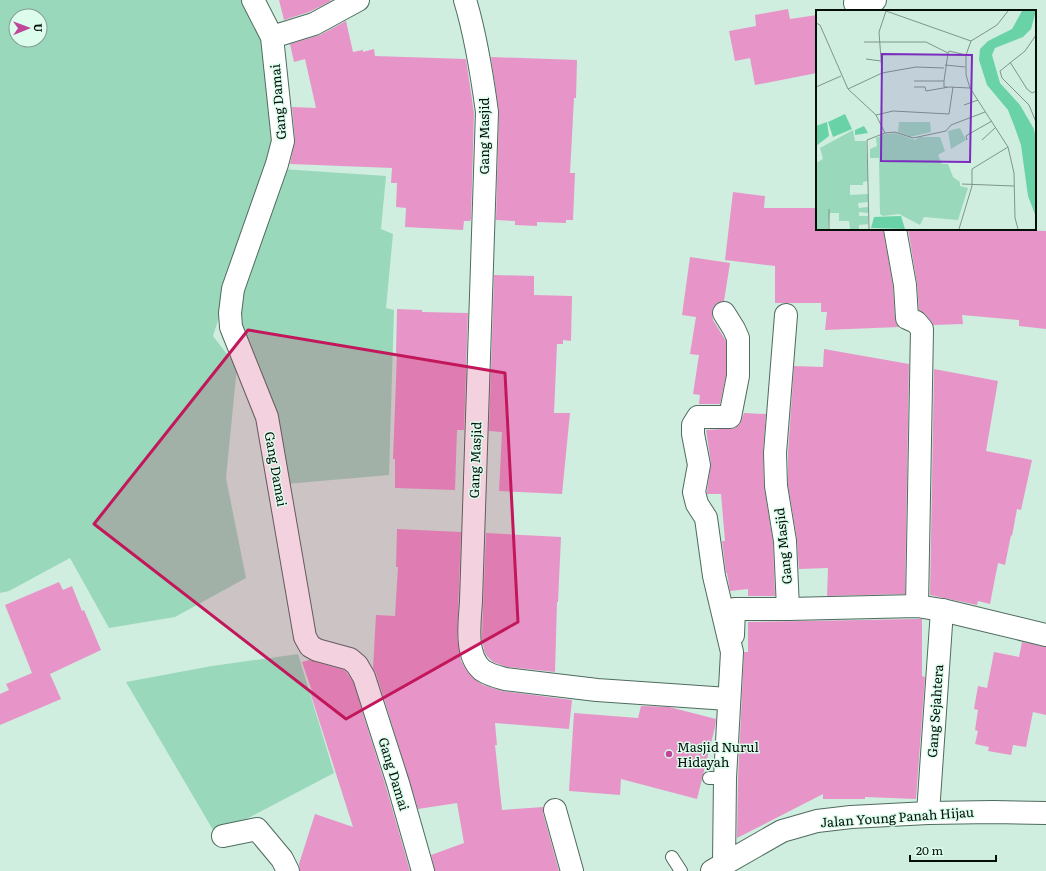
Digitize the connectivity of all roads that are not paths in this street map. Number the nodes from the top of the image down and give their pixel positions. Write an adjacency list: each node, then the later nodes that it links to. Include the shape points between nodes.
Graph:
1 (253, 0): 4 (street)
2 (358, 0): 4 (street, via 314,24)
3 (466, 0): 13 (street, Gang Masjid, via 487,112 470,641 474,658 482,670 505,679 597,690)
4 (272, 37): 21 (street, Gang Damai, via 283,141 233,289 231,327 267,417 305,637 310,646 317,650 350,659 358,665 398,783)
5 (896, 230): 8 (street, via 905,285 907,318 916,322 922,329)
6 (724, 313): 12 (street, via 738,338 738,376 730,417 698,417 693,425 692,434 699,466 694,492 697,504 706,518 714,576)
7 (786, 315): 9 (street, Gang Masjid, via 774,453 776,486 785,541)
8 (917, 606): 9 (street); 10 (street)
9 (788, 609): 12 (street, via 734,609)
10 (942, 610): 11 (street); 15 (street, Gang Sejahtera)
11 (1046, 635)
12 (732, 652): 13 (street)
13 (728, 699): 19 (street, via 717,778)
14 (555, 810): 22 (street)
15 (928, 813): 16 (street, Jalan Young Panah Hijau); 19 (street, Jalan Young Panah Hijau, via 817,821 782,831)
16 (1046, 813)
17 (223, 836): 20 (street, via 257,829 282,859)
18 (672, 857): 23 (lane)
19 (718, 867)
20 (288, 871)
21 (423, 871)
22 (572, 871)
23 (681, 871)

